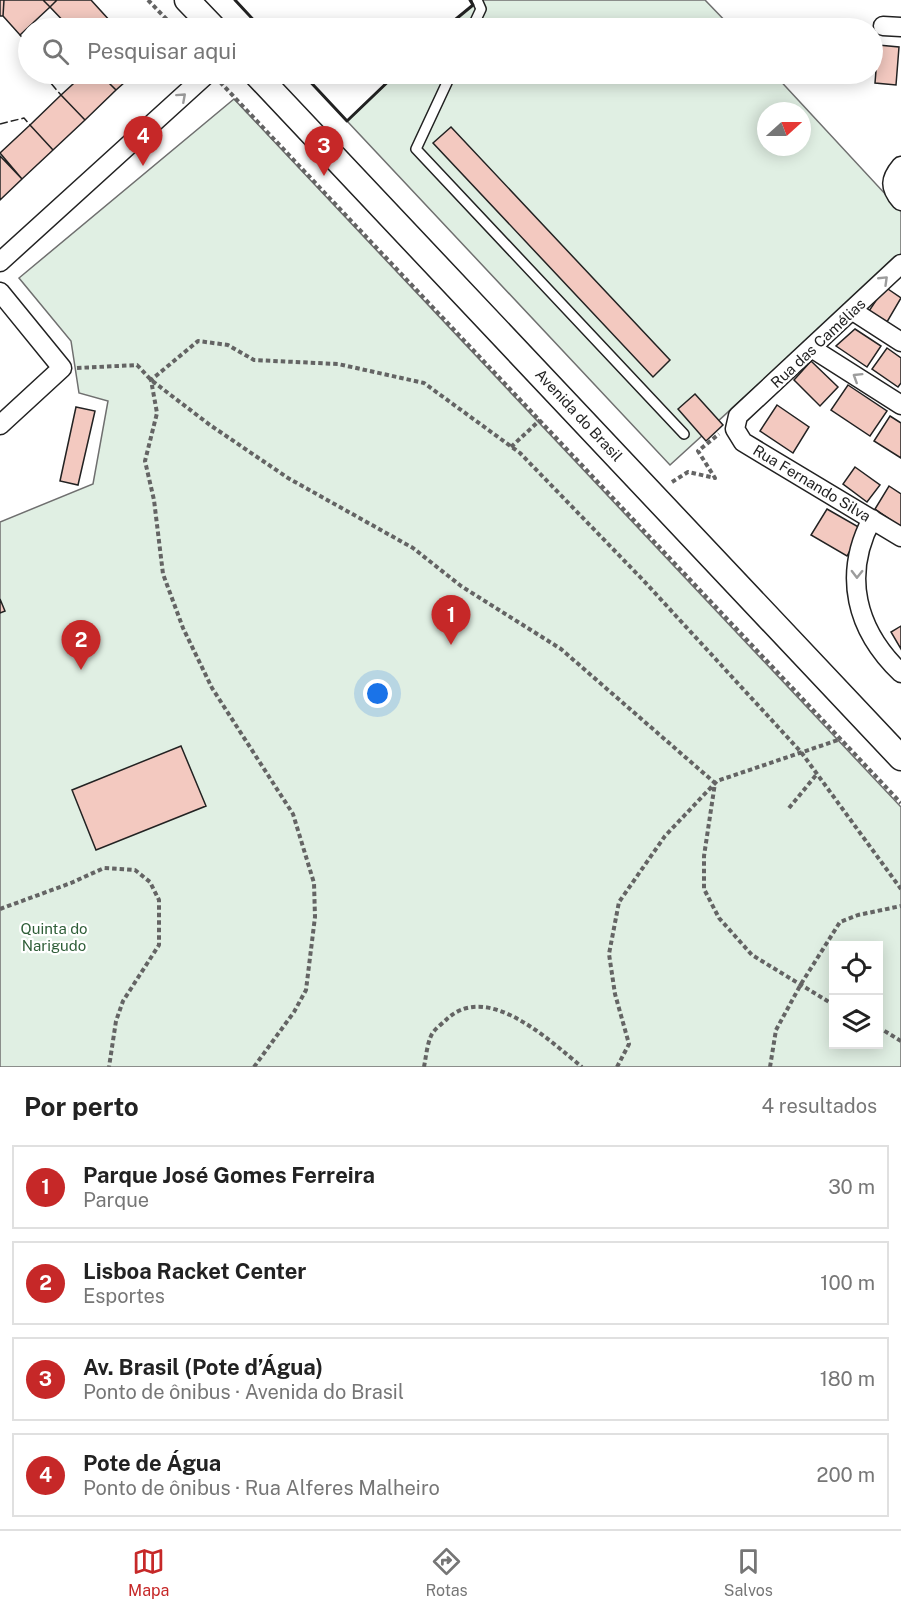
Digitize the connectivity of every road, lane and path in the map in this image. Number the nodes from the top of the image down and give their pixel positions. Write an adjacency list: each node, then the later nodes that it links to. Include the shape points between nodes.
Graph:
1 (148, 0): 4 (path)
2 (187, 0): 5 (main road)
3 (477, 0): 6 (lane, via 481,9)
4 (166, 18)
5 (204, 18)
6 (477, 18)
7 (196, 84): 13 (street, one-way to 7)
8 (265, 84): 33 (main road, Avenida do Brasil)
9 (446, 84): 25 (lane, via 416,149)
10 (236, 97): 22 (path)
11 (901, 166): 12 (street, via 892,177 892,187)
12 (901, 201)
13 (0, 262)
14 (901, 264): 16 (street, Rua das Camélias, one-way to 14)
15 (0, 292): 19 (street)
16 (854, 311): 17 (street); 18 (street, Rua das Camélias)
17 (901, 342)
18 (813, 349): 21 (street, one-way to 18); 23 (street, Rua das Camélias)
19 (62, 369): 20 (path, via 137,365); 24 (street)
20 (151, 380): 26 (path, via 198,341 228,345 254,360 338,364 424,383); 35 (path, via 288,478 413,548 461,586 561,648); 46 (path, via 157,413 145,461 163,574 212,688 293,814 314,884 315,917 306,990)
21 (901, 405)
22 (540, 420): 26 (path); 31 (path)
23 (735, 421): 27 (path, via 698,451 716,478 688,472); 28 (street, Rua Fernando Silva, via 743,442)
24 (0, 425)
25 (684, 434)
26 (511, 447): 32 (path, via 643,580)
27 (672, 482)
28 (872, 519): 29 (street, Rua Fernando Silva); 30 (street, one-way to 30, via 858,551 856,582 861,618 876,645)
29 (901, 537)
30 (901, 673)
31 (841, 739): 32 (path); 36 (path)
32 (801, 752): 34 (path); 35 (path)
33 (901, 758)
34 (817, 774): 37 (path); 38 (path)
35 (715, 783): 41 (path, via 704,856 704,889 719,918 752,955); 49 (path, via 665,836 619,902 609,954 629,1044)
36 (901, 803)
37 (789, 808)
38 (901, 889)
39 (901, 906): 41 (path, via 840,922)
40 (0, 909): 45 (path, via 104,868 135,870 150,882 159,900 159,945 123,1001)
41 (801, 984): 42 (path); 50 (path, via 776,1030)
42 (829, 1002)
43 (883, 1030): 44 (path)
44 (901, 1041)
45 (109, 1067)
46 (254, 1067)
47 (424, 1067): 48 (path, via 432,1034 451,1016 471,1006 506,1012)
48 (582, 1067)
49 (617, 1067)
50 (770, 1067)

